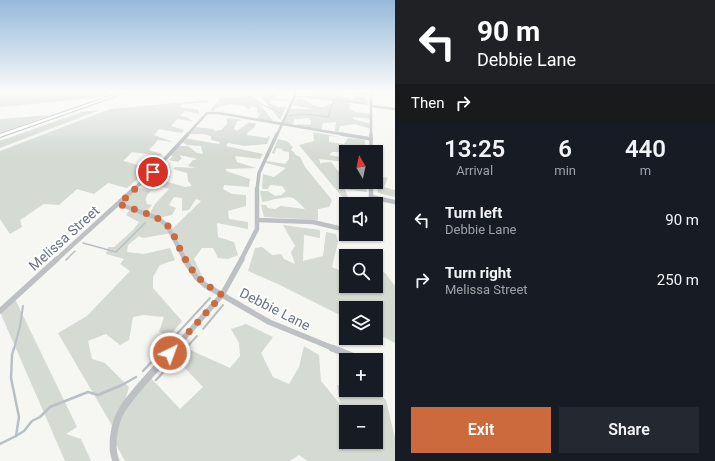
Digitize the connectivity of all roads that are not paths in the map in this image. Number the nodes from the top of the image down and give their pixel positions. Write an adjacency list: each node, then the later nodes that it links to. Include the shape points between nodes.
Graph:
1 (67, 113): 5 (highway)
2 (287, 113): 4 (street)
3 (371, 113): 6 (street)
4 (281, 125): 6 (street); 12 (street, Melissa Street, via 209,113 204,115 153,172); 13 (street, via 257,181)
5 (0, 136)
6 (371, 139): 7 (street)
7 (371, 145)
8 (371, 189): 9 (street)
9 (371, 197)
10 (383, 200): 11 (street)
11 (395, 202)
12 (119, 204): 15 (street, Debbie Lane, via 157,218 167,225 197,278); 16 (street, Melissa Street)
13 (258, 220): 14 (street, via 313,222); 15 (street, via 253,239)
14 (339, 228)
15 (222, 295): 17 (street, Debbie Lane, via 269,322); 18 (street, via 122,410 114,429 113,454)
16 (0, 311)
17 (345, 353)
18 (116, 461)

